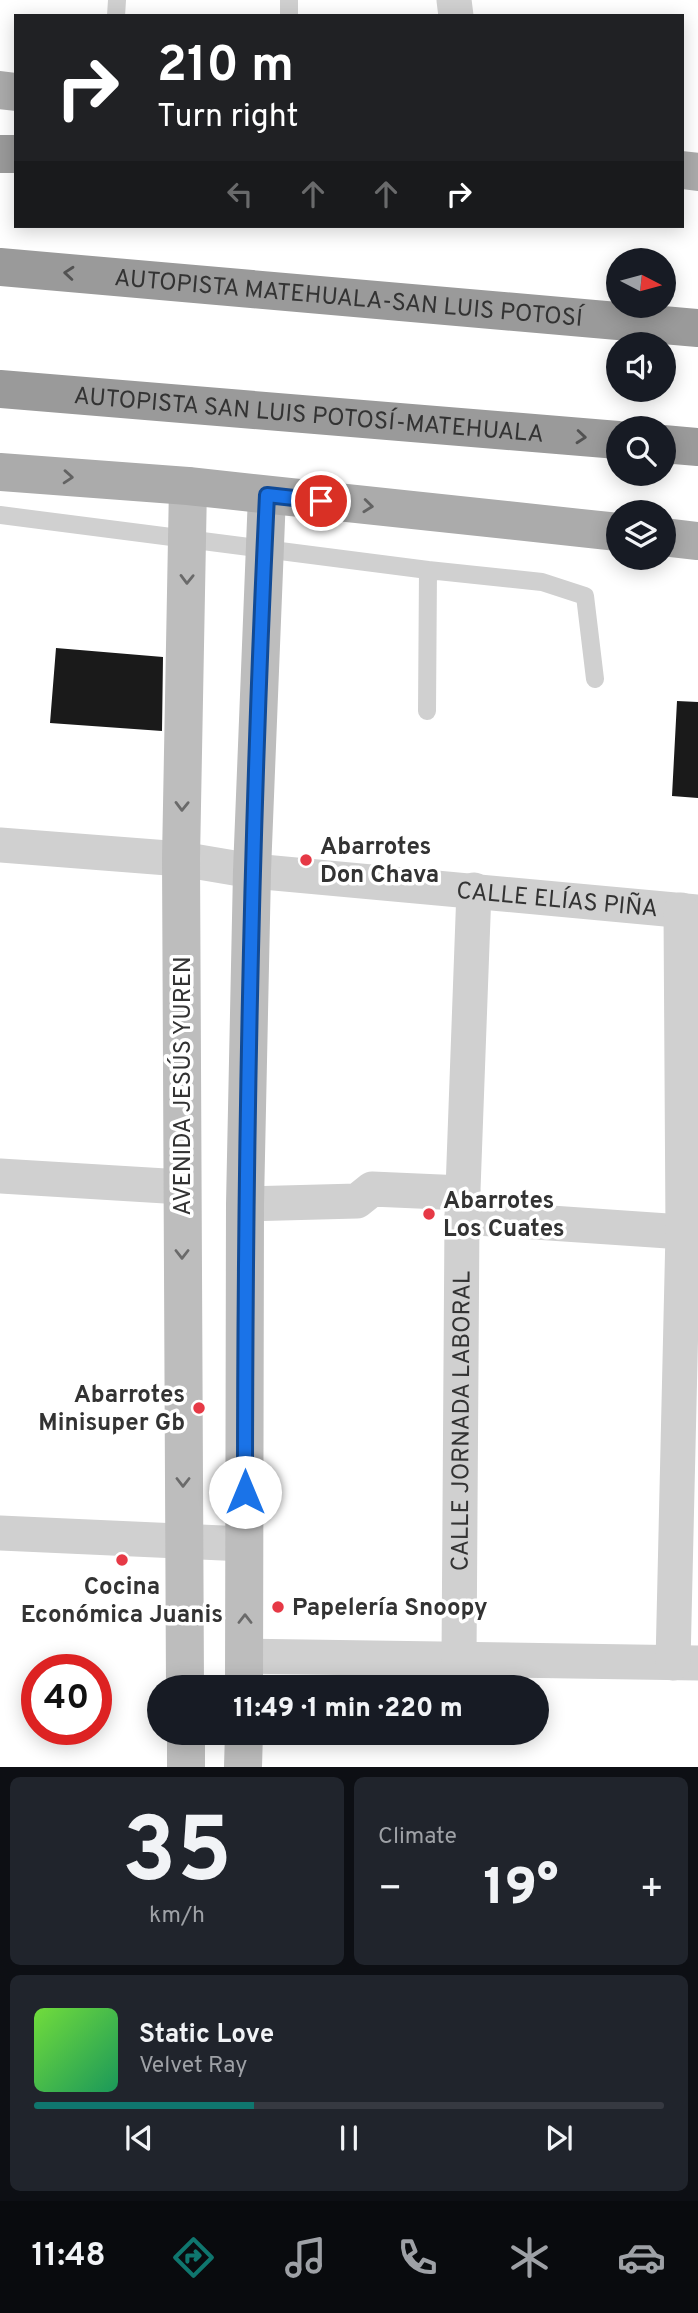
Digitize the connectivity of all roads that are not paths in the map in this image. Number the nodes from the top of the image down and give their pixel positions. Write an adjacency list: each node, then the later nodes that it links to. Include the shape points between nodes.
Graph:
1 (0, 267): 2 (highway, AUTOPISTA MATEHUALA-SAN LUIS POTOSÍ, one-way to 1)
2 (698, 328)
3 (0, 389): 4 (highway, AUTOPISTA SAN LUIS POTOSÍ-MATEHUALA, one-way to 4)
4 (606, 439)
5 (676, 445): 6 (highway)
6 (698, 447)
7 (0, 472): 8 (main road, one-way to 8)
8 (188, 486): 9 (main road); 12 (street, AVENIDA JESÚS YUREN)
9 (267, 495): 11 (main road, one-way to 11); 13 (street)
10 (0, 515): 12 (lane)
11 (606, 531)
12 (187, 541): 13 (lane); 18 (street, AVENIDA JESÚS YUREN, one-way to 18)
13 (264, 547): 14 (lane); 19 (street)
14 (428, 570): 15 (lane, via 542,582 585,596); 16 (lane)
15 (595, 679)
16 (427, 711)
17 (0, 845): 18 (street, CALLE ELÍAS PIÑA)
18 (181, 859): 19 (street, CALLE ELÍAS PIÑA); 23 (street, AVENIDA JESÚS YUREN)
19 (252, 871): 20 (street, CALLE ELÍAS PIÑA); 24 (street)
20 (474, 890): 21 (street, CALLE ELÍAS PIÑA); 25 (street, CALLE JORNADA LABORAL)
21 (690, 911): 26 (street)
22 (0, 1176): 23 (street)
23 (182, 1187): 28 (street, AVENIDA JESÚS YUREN, one-way to 28)
24 (245, 1204): 25 (street, via 357,1201 372,1189); 29 (street)
25 (463, 1205): 26 (street); 30 (street, CALLE JORNADA LABORAL)
26 (691, 1232): 31 (street)
27 (0, 1533): 28 (street)
28 (183, 1541): 29 (street); 33 (street, AVENIDA JESÚS YUREN)
29 (245, 1544): 32 (street, one-way to 29)
30 (459, 1659): 31 (street); 32 (street)
31 (686, 1663)
32 (244, 1672)
33 (185, 1675)
34 (186, 1745): 36 (street)
35 (244, 1745): 37 (street)
36 (186, 1767)
37 (243, 1767)

